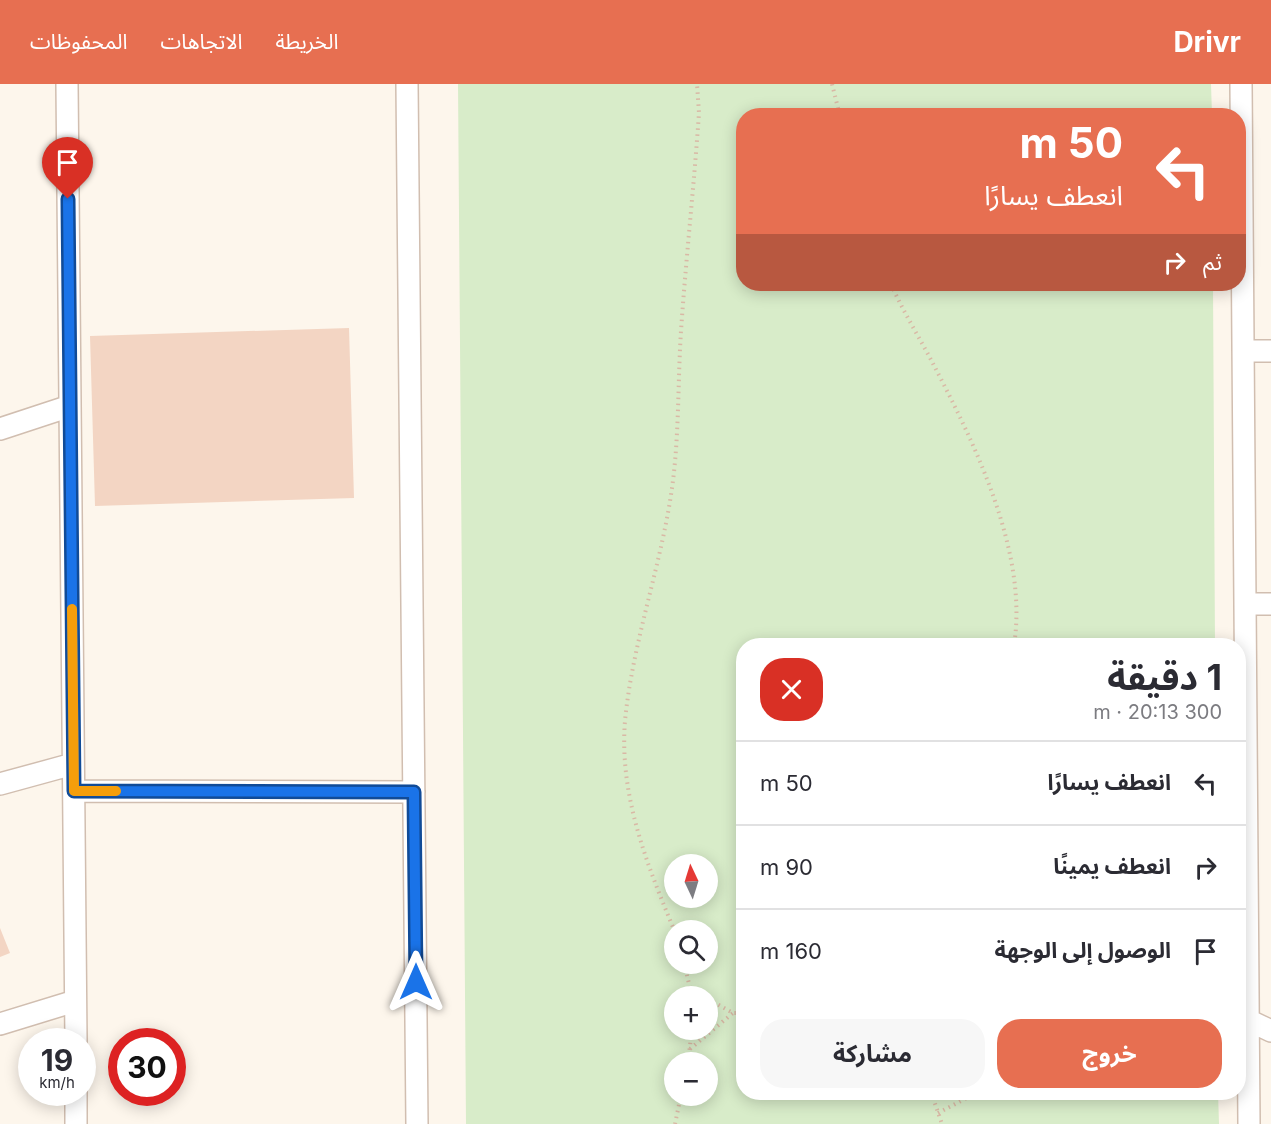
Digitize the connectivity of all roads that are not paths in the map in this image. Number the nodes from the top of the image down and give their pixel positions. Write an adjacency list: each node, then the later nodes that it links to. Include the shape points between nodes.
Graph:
1 (67, 84): 8 (street)
2 (407, 84): 17 (street)
3 (1241, 84): 4 (street)
4 (1241, 108)
5 (1243, 291): 6 (street)
6 (1243, 351): 7 (street); 10 (street)
7 (1271, 351)
8 (70, 406): 9 (street); 14 (street)
9 (0, 429)
10 (1245, 604): 11 (street); 12 (street)
11 (1271, 604)
12 (1245, 638)
13 (1246, 743): 19 (street)
14 (73, 764): 15 (street); 16 (street)
15 (0, 784)
16 (74, 791): 17 (street); 18 (street)
17 (414, 792): 25 (street)
18 (75, 1001): 20 (street); 21 (street)
19 (1248, 1020): 22 (street); 26 (street)
20 (0, 1024)
21 (76, 1028)
22 (1271, 1031)
23 (76, 1106): 24 (street)
24 (76, 1124)
25 (417, 1124)
26 (1249, 1124)

